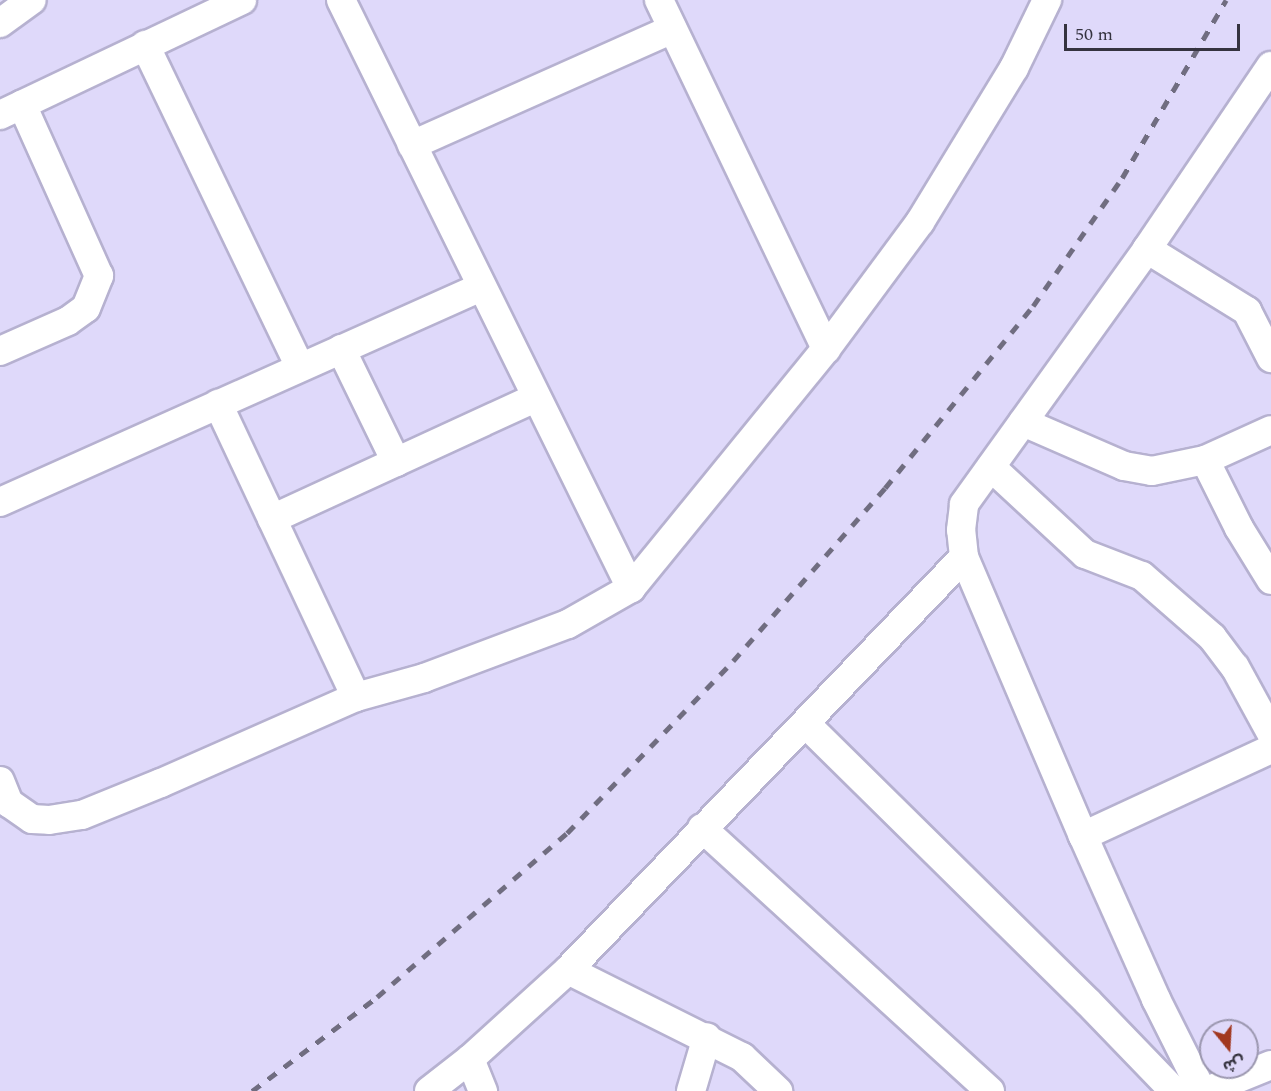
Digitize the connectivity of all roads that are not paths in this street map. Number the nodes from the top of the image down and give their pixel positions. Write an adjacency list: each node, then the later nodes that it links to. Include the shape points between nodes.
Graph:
1 (32, 0): 6 (street)
2 (242, 0): 8 (street)
3 (340, 0): 11 (street)
4 (659, 0): 7 (street)
5 (1047, 0): 15 (street, via 1014,68 920,222)
6 (0, 22)
7 (672, 29): 11 (street); 15 (street)
8 (146, 45): 10 (street); 18 (street)
9 (1271, 66): 12 (street)
10 (11, 110): 16 (street, via 99,276 86,308 68,321)
11 (412, 144): 13 (street)
12 (1147, 249): 17 (street, via 1247,310); 21 (street)
13 (481, 287): 14 (street); 19 (street)
14 (341, 349): 18 (street); 24 (street)
15 (826, 349): 30 (street)
16 (0, 351)
17 (1271, 358)
18 (300, 367): 20 (street)
19 (535, 398): 24 (street); 30 (street)
20 (218, 404): 26 (street); 27 (street)
21 (1023, 422): 23 (street, via 1124,466 1152,471); 25 (street)
22 (1269, 435): 23 (street)
23 (1205, 460): 29 (street)
24 (396, 462): 27 (street)
25 (991, 467): 28 (street, via 964,504); 33 (street, via 1085,554 1142,576 1212,637 1235,668)
26 (0, 502)
27 (273, 519): 31 (street)
28 (964, 557): 32 (street); 37 (street)
29 (1271, 580)
30 (631, 588): 31 (street, via 568,624 424,678)
31 (356, 697): 35 (street, via 82,814 32,819 9,803)
32 (806, 724): 36 (street); 47 (street)
33 (1271, 733)
34 (1271, 749): 37 (street)
35 (0, 780)
36 (702, 828): 38 (street); 46 (street)
37 (1083, 836): 48 (street)
38 (568, 970): 39 (street); 40 (street)
39 (707, 1037): 44 (street); 45 (street, via 742,1057)
40 (470, 1059): 42 (street); 43 (street)
41 (1271, 1065): 49 (street)
42 (429, 1091)
43 (483, 1091)
44 (691, 1091)
45 (778, 1091)
46 (990, 1091)
47 (1174, 1091)
48 (1202, 1091)
49 (1207, 1091)

